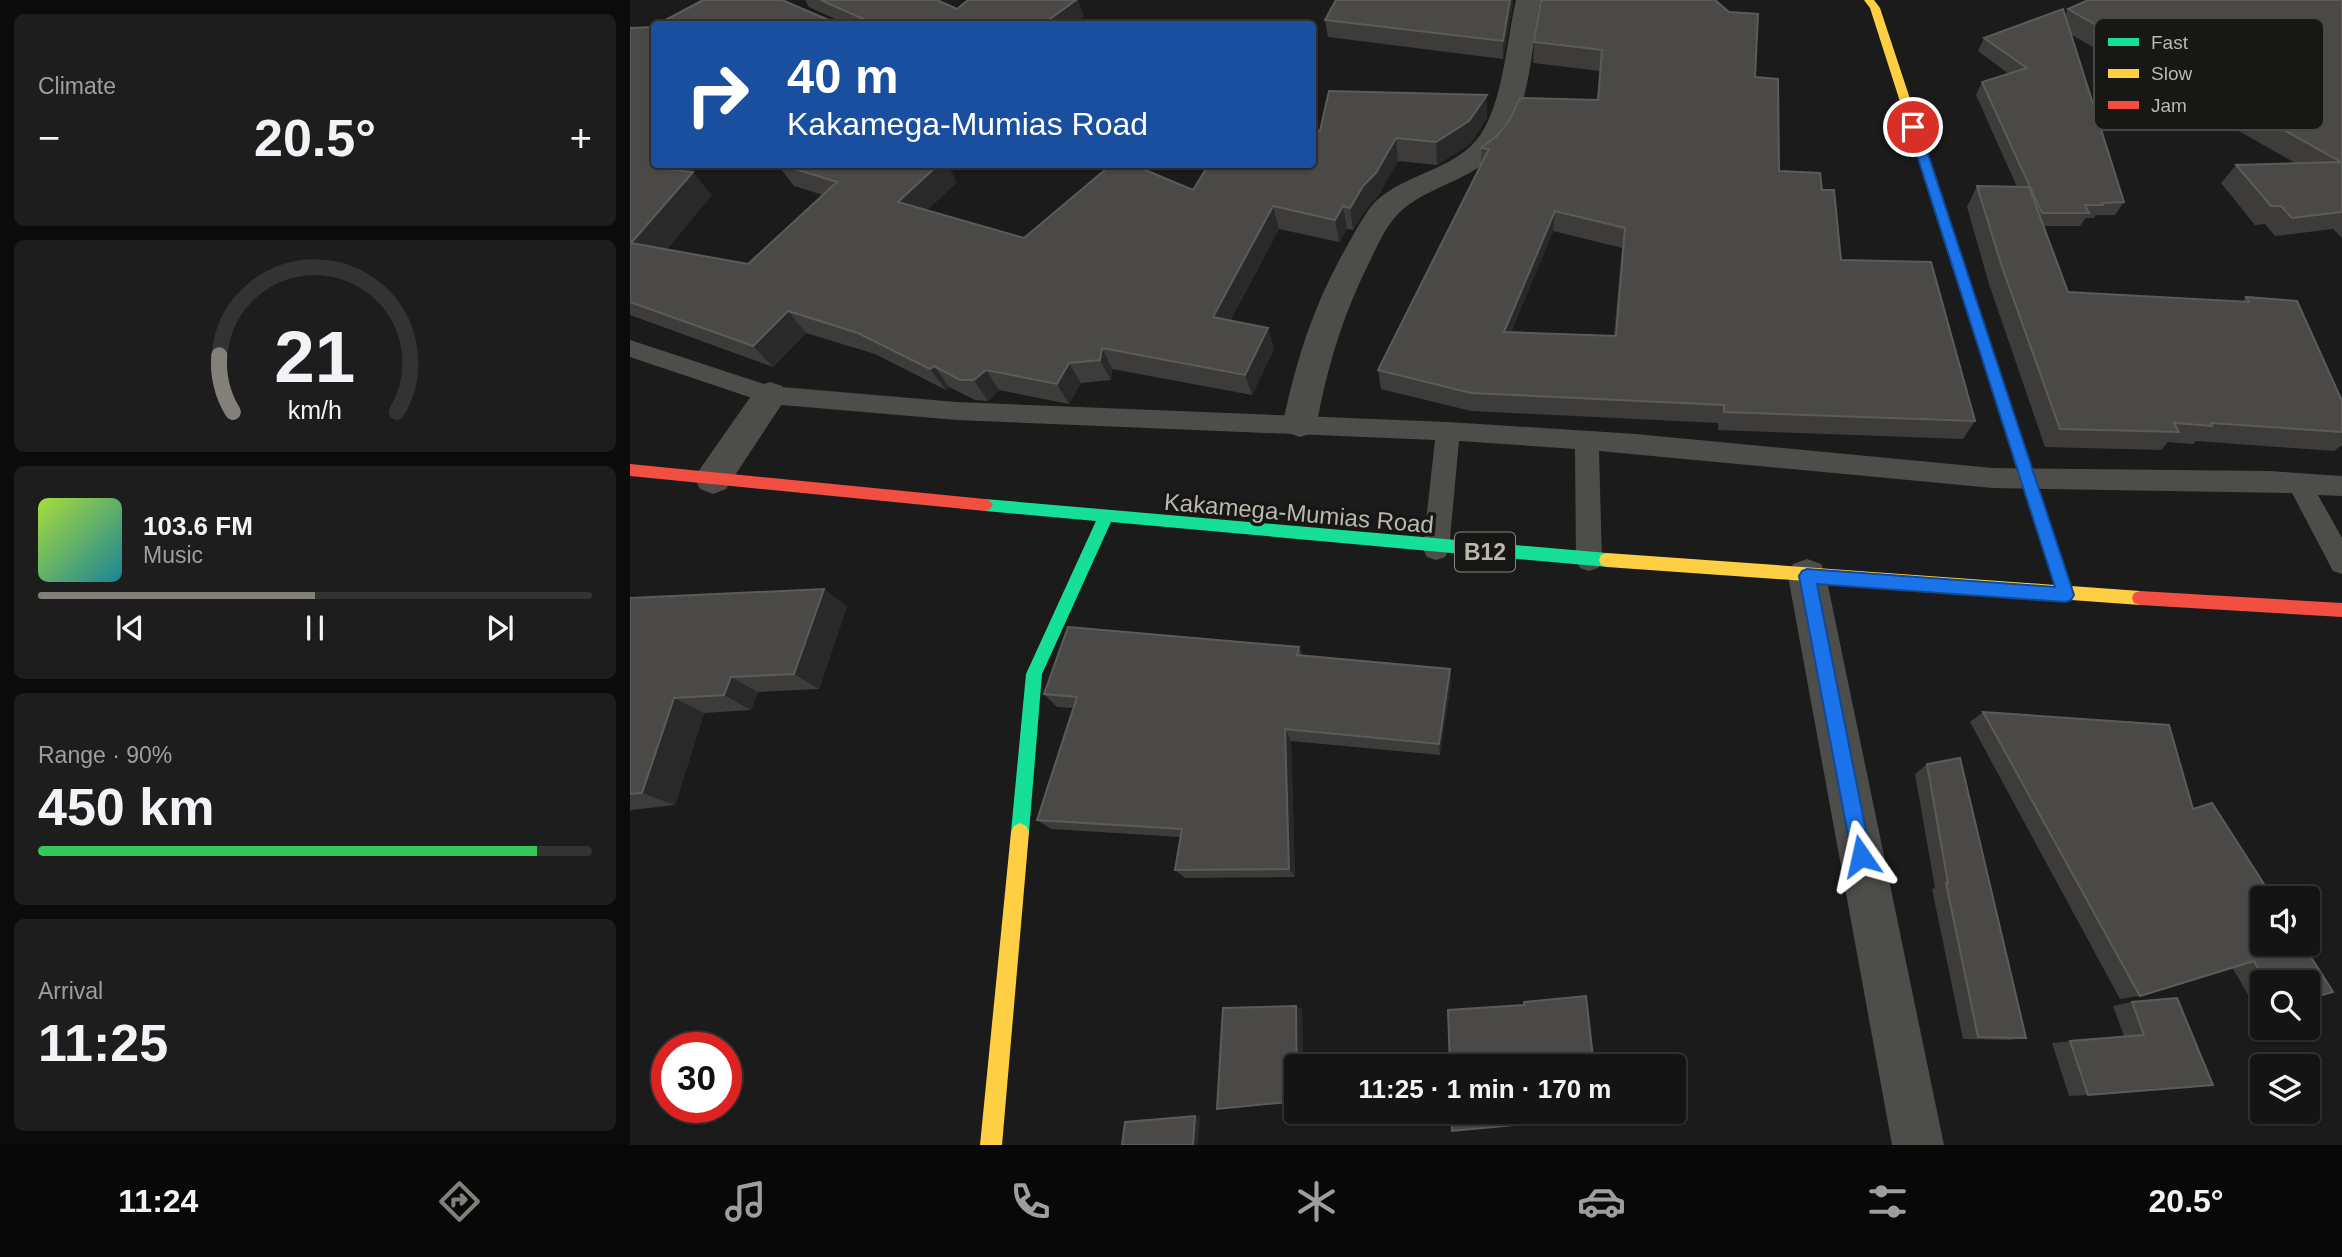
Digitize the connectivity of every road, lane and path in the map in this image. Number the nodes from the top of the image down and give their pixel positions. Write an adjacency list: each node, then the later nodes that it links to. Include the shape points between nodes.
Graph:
1 (1528, 0): 5 (street, via 1504,118 1470,162 1381,213 1317,347)
2 (1869, 0): 9 (main road)
3 (630, 348): 4 (lane)
4 (770, 395): 5 (lane, via 957,411); 10 (street)
5 (1300, 423): 6 (lane)
6 (1448, 431): 7 (lane); 14 (lane)
7 (1587, 441): 9 (lane, via 1993,478); 15 (lane)
8 (630, 470): 10 (main road, Kakamega-Mumias Road / B12)
9 (2026, 476): 11 (lane); 18 (main road)
10 (713, 479): 13 (main road, Kakamega-Mumias Road / B12)
11 (2300, 483): 12 (lane); 16 (lane)
12 (2342, 486)
13 (1105, 518): 14 (main road, Kakamega-Mumias Road / B12); 20 (main road, via 1034,674)
14 (1436, 549): 15 (main road, Kakamega-Mumias Road / B12)
15 (1589, 560): 17 (main road, Kakamega-Mumias Road / B12)
16 (2342, 562)
17 (1807, 576): 18 (main road, Kakamega-Mumias Road / B12); 21 (street)
18 (2066, 595): 19 (main road, Kakamega-Mumias Road / B12)
19 (2342, 610)
20 (991, 1145)
21 (1918, 1145)

